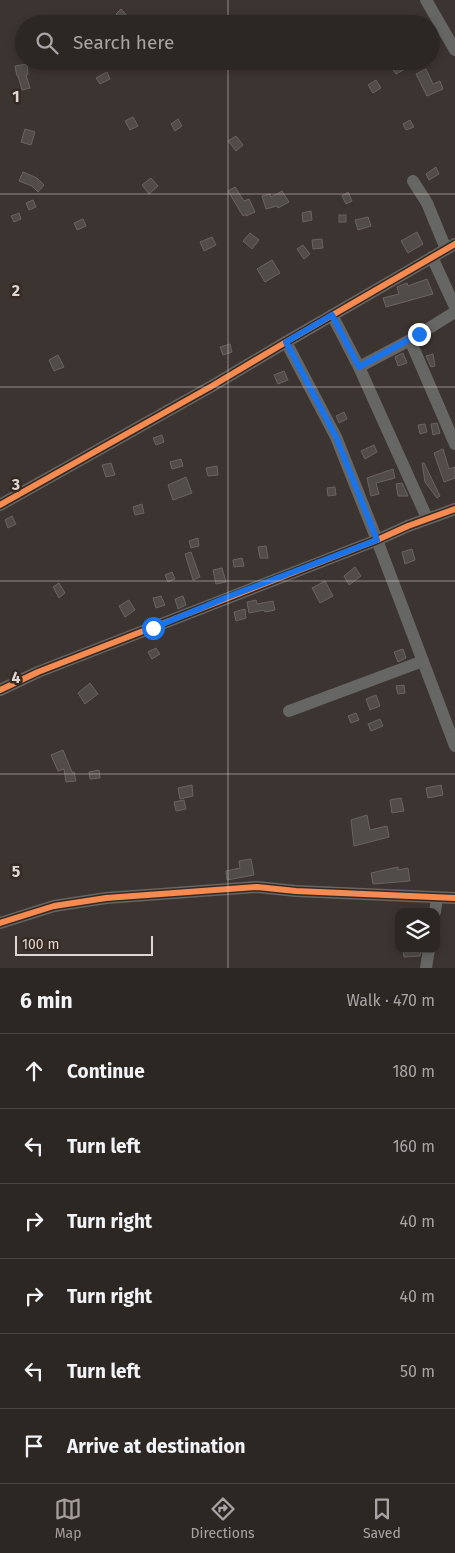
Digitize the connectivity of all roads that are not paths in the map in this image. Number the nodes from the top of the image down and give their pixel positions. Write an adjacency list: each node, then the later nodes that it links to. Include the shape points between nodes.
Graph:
1 (426, 0): 2 (street)
2 (435, 15)
3 (440, 24): 4 (street)
4 (455, 50)
5 (414, 181): 6 (street)
6 (450, 246): 7 (street)
7 (432, 257): 8 (street); 10 (street)
8 (455, 308)
9 (455, 312): 11 (street)
10 (332, 315): 12 (street); 13 (street)
11 (410, 340): 13 (street); 14 (street)
12 (286, 342): 15 (street); 18 (street, via 336,437)
13 (359, 367): 17 (street)
14 (455, 444)
15 (0, 505)
16 (455, 509): 17 (street)
17 (427, 518): 18 (street)
18 (377, 540): 19 (street); 20 (street, via 78,656)
19 (423, 661): 21 (street); 22 (street)
20 (0, 690)
21 (289, 711)
22 (455, 746)
23 (437, 898): 24 (street); 25 (street); 26 (street, via 257,887 106,898 54,906)
24 (455, 898)
25 (436, 908)
26 (0, 922)
27 (428, 953): 28 (street)
28 (426, 968)

